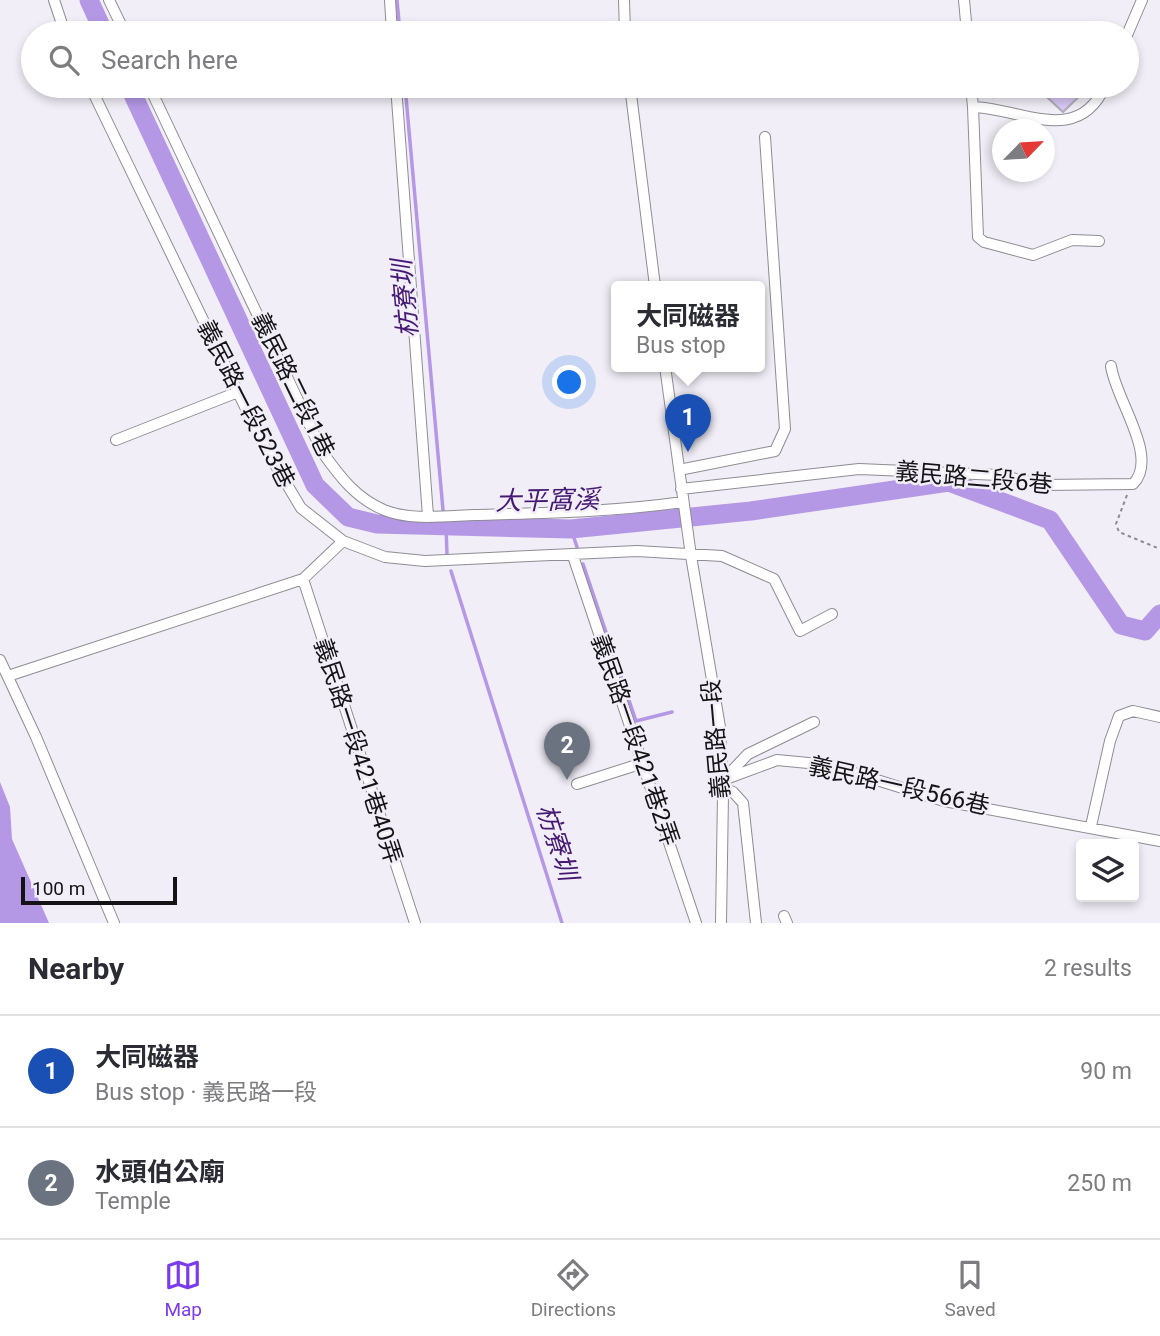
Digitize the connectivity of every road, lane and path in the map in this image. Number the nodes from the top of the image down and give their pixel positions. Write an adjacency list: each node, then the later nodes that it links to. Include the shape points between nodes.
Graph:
1 (54, 0): 7 (street)
2 (109, 0): 8 (street)
3 (390, 0): 9 (street)
4 (624, 0): 10 (street)
5 (964, 0): 11 (street)
6 (1142, 0): 12 (street)
7 (61, 21)
8 (119, 21)
9 (391, 21)
10 (625, 21)
11 (966, 21)
12 (1133, 21)
13 (96, 98): 25 (street, 義民路一段523巷)
14 (155, 98): 31 (street, 義民路二段1巷, via 323,453 363,499 388,512)
15 (397, 98): 31 (street)
16 (632, 98): 22 (street)
17 (972, 98): 19 (street)
18 (1100, 98): 19 (street, via 1067,120 1052,123)
19 (973, 107): 21 (street, via 978,237 1033,255 1072,240)
20 (765, 137): 27 (street, via 785,429 775,451)
21 (1099, 242)
22 (654, 281)
23 (1111, 366): 28 (street, via 1112,378 1146,435 1151,458 1141,480)
24 (666, 372): 27 (street)
25 (238, 392): 26 (street); 32 (street, 義民路一段523巷, via 301,508)
26 (116, 440)
27 (679, 470): 29 (street)
28 (1126, 484): 29 (street, 義民路二段6巷, via 1042,485 999,475 859,469); 33 (path, via 1128,492 1116,524 1119,532)
29 (681, 489): 30 (street)
30 (682, 502): 31 (street, 義民路二段1巷, via 612,512); 35 (street, 義民路一段)
31 (428, 516)
32 (343, 541): 34 (street, 義民路一段523巷, via 386,557 425,561); 36 (street)
33 (1160, 549)
34 (573, 556): 35 (street, 義民路一段523巷, via 637,551); 42 (street, 義民路一段421巷2弄)
35 (691, 556): 37 (street, 義民路一段523巷, via 722,556 774,579 800,631); 44 (street, 義民路一段, via 720,727)
36 (303, 579): 39 (street); 48 (street, 義民路一段421巷40弄)
37 (832, 614)
38 (0, 660): 39 (street)
39 (8, 676): 47 (street)
40 (1160, 717): 45 (street, via 1133,711 1119,716)
41 (814, 722): 44 (street, via 748,754)
42 (643, 763): 43 (street); 49 (street, 義民路一段421巷2弄)
43 (578, 784)
44 (723, 784): 45 (street, 義民路一段566巷, via 777,760 829,765 944,801); 50 (street, 義民路一段); 51 (street, via 743,803)
45 (1091, 826): 46 (street, 義民路一段566巷)
46 (1160, 841)
47 (114, 923)
48 (415, 923)
49 (696, 923)
50 (721, 923)
51 (756, 923)

